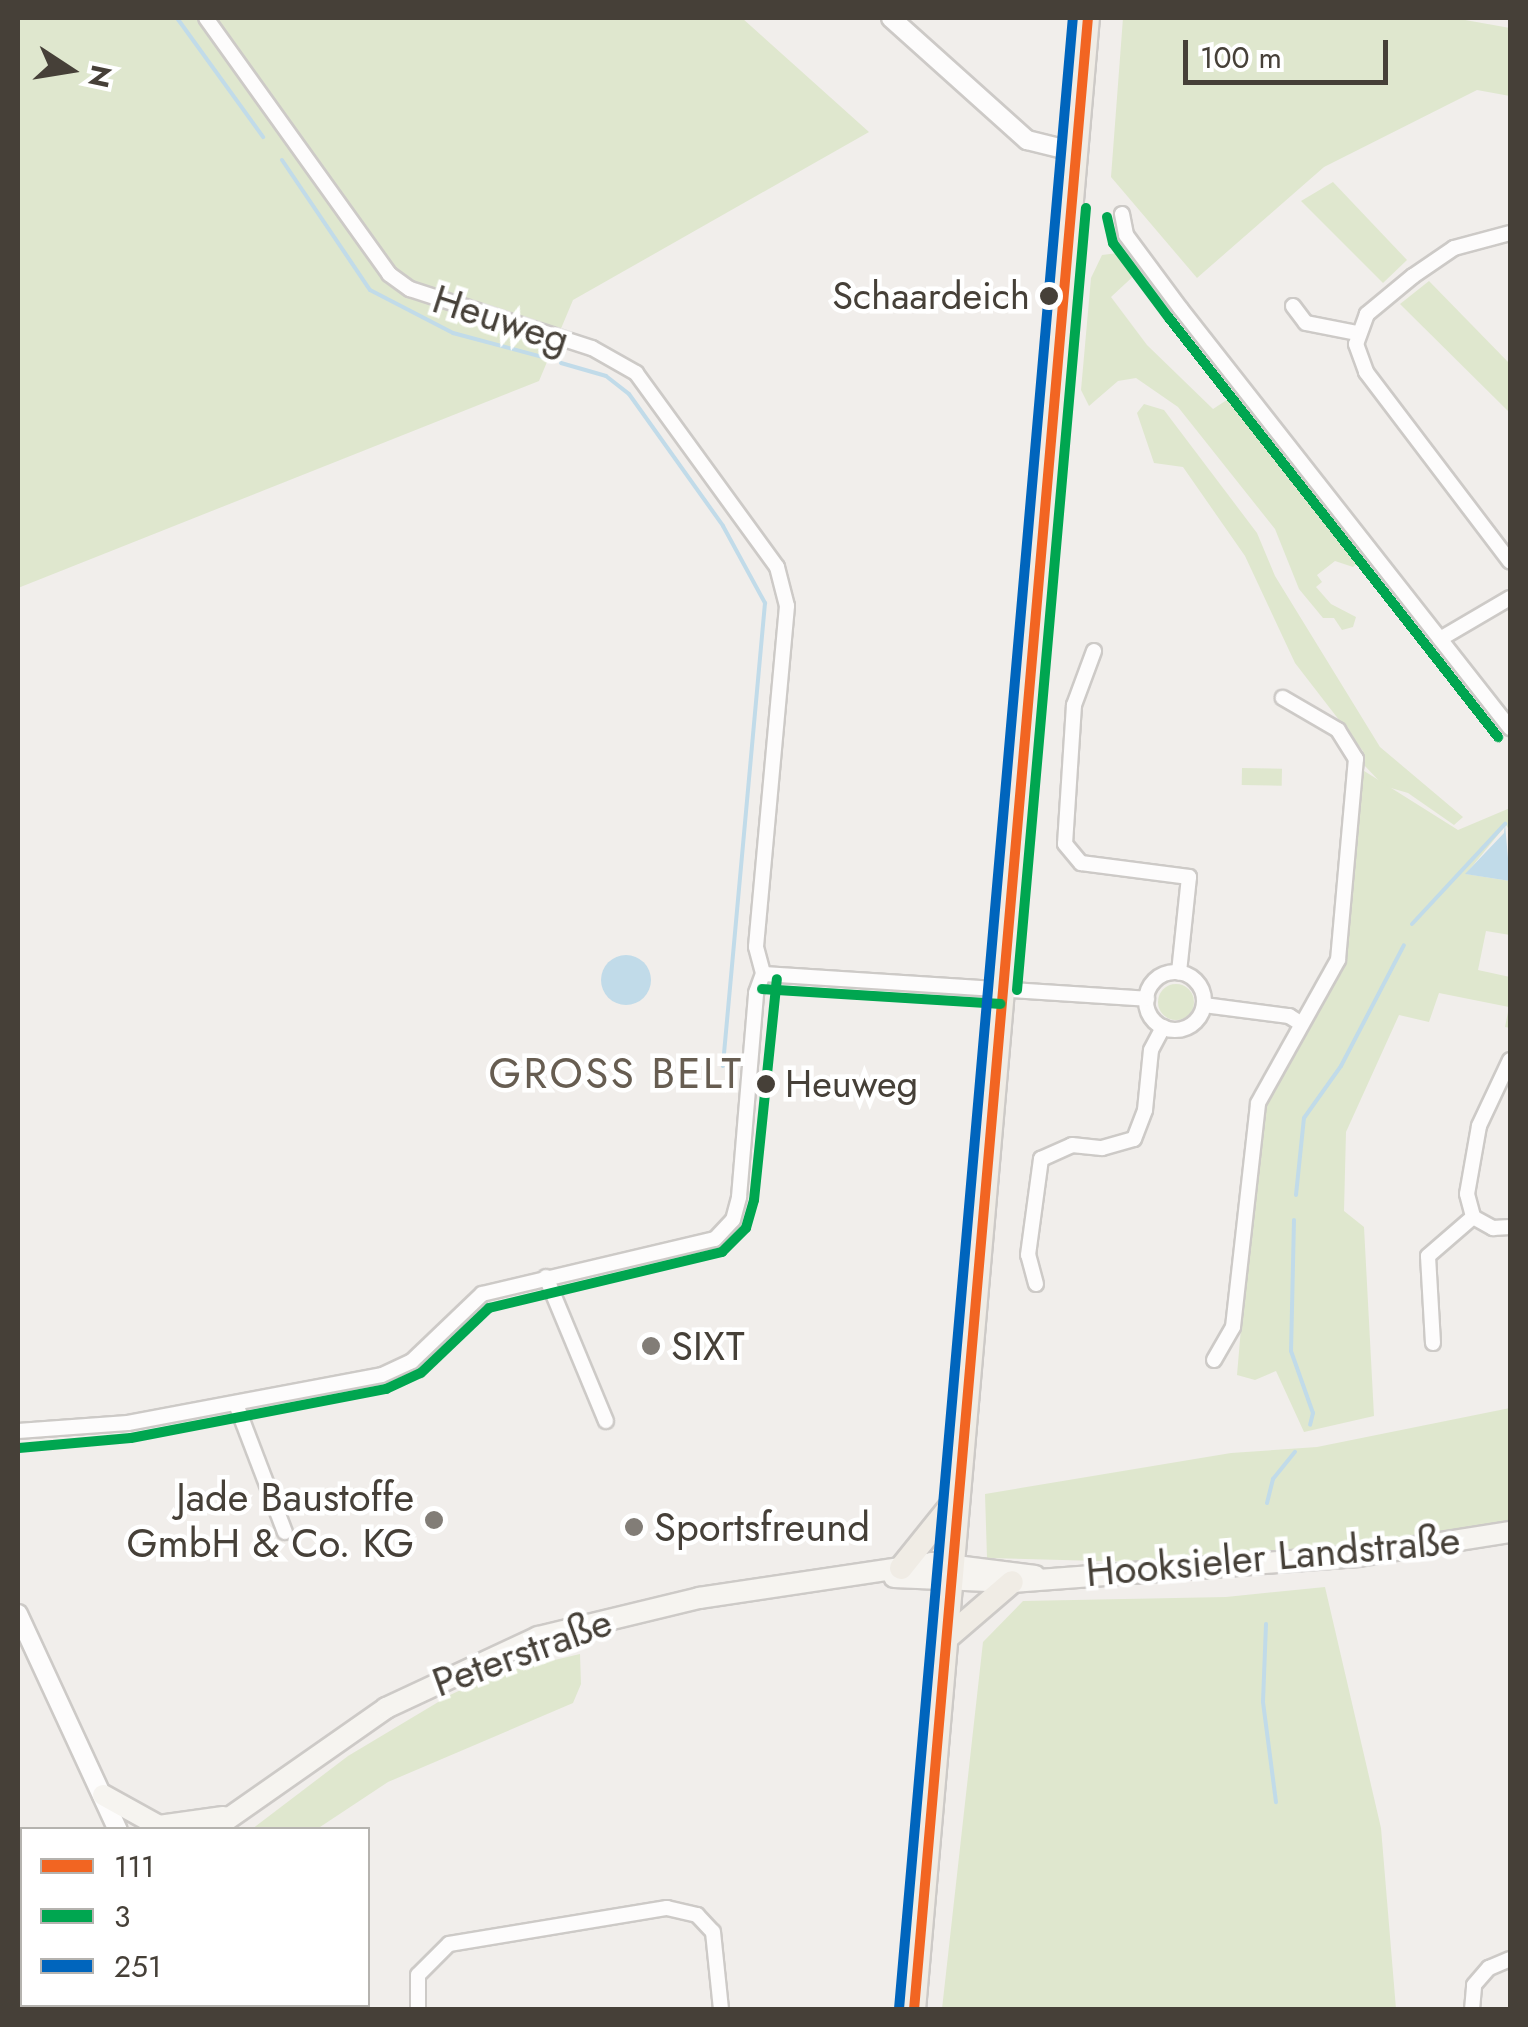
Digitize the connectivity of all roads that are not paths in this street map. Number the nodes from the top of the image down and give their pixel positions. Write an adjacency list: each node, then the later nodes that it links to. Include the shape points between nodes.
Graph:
1 (206, 18): 16 (street, Heuweg, via 389,274 410,289 592,348 636,374 777,567 787,606 756,947)
2 (891, 18): 4 (street, via 1027,140)
3 (1088, 18): 4 (main road)
4 (1076, 152): 17 (main road)
5 (1122, 214): 11 (street, via 1126,235)
6 (1510, 233): 8 (street, via 1454,248 1381,299)
7 (1293, 306): 8 (street, via 1306,323)
8 (1357, 333): 9 (street, via 1366,372)
9 (1510, 562)
10 (1510, 598): 11 (street)
11 (1440, 639): 14 (street)
12 (1094, 652): 15 (street, via 1074,705 1065,844 1081,863 1189,876)
13 (1284, 698): 20 (street, via 1338,730 1356,759 1338,960)
14 (1510, 728)
15 (1179, 972): 18 (street, via 1161,976); 19 (street, via 1200,987)
16 (763, 974): 17 (street); 25 (street, via 739,1196 724,1233 708,1243)
17 (1002, 988): 18 (street); 32 (main road)
18 (1146, 999): 21 (street)
19 (1204, 1005): 20 (street); 21 (street, via 1189,1026)
20 (1302, 1024): 28 (street, via 1256,1113 1234,1327)
21 (1163, 1027): 26 (street, via 1151,1050 1145,1110 1134,1139 1102,1148 1072,1145 1041,1159 1028,1255)
22 (1510, 1060): 23 (street, via 1473,1151 1467,1194)
23 (1473, 1217): 24 (street, via 1493,1228); 27 (street, via 1428,1256)
24 (1510, 1227)
25 (546, 1277): 29 (street, via 500,1287 465,1304 395,1370); 30 (street)
26 (1036, 1284)
27 (1433, 1343)
28 (1214, 1360)
29 (236, 1404): 31 (street, via 128,1423); 33 (street)
30 (606, 1421)
31 (19, 1432)
32 (957, 1498): 35 (main road); 36 (main road)
33 (285, 1532)
34 (1510, 1532): 38 (main road, Hooksieler Landstraße, via 1358,1556)
35 (900, 1568): 36 (main road, Peterstraße); 37 (main road, Peterstraße)
36 (953, 1572): 37 (main road, Peterstraße); 38 (main road, Hooksieler Landstraße); 39 (main road, Hooksieler Landstraße); 41 (main road)
37 (872, 1574): 43 (main road, Peterstraße, via 700,1598 538,1636 386,1708)
38 (1035, 1576): 39 (main road, Hooksieler Landstraße)
39 (1012, 1582): 41 (main road)
40 (18, 1614): 42 (street)
41 (948, 1637): 48 (main road)
42 (103, 1795): 43 (main road, via 159,1826); 44 (street)
43 (219, 1823)
44 (117, 1827)
45 (1510, 1959): 49 (street, via 1474,1985)
46 (418, 2010): 47 (street, via 418,1975 449,1944 667,1908 697,1916 713,1932)
47 (721, 2010)
48 (914, 2010)
49 (1472, 2010)

